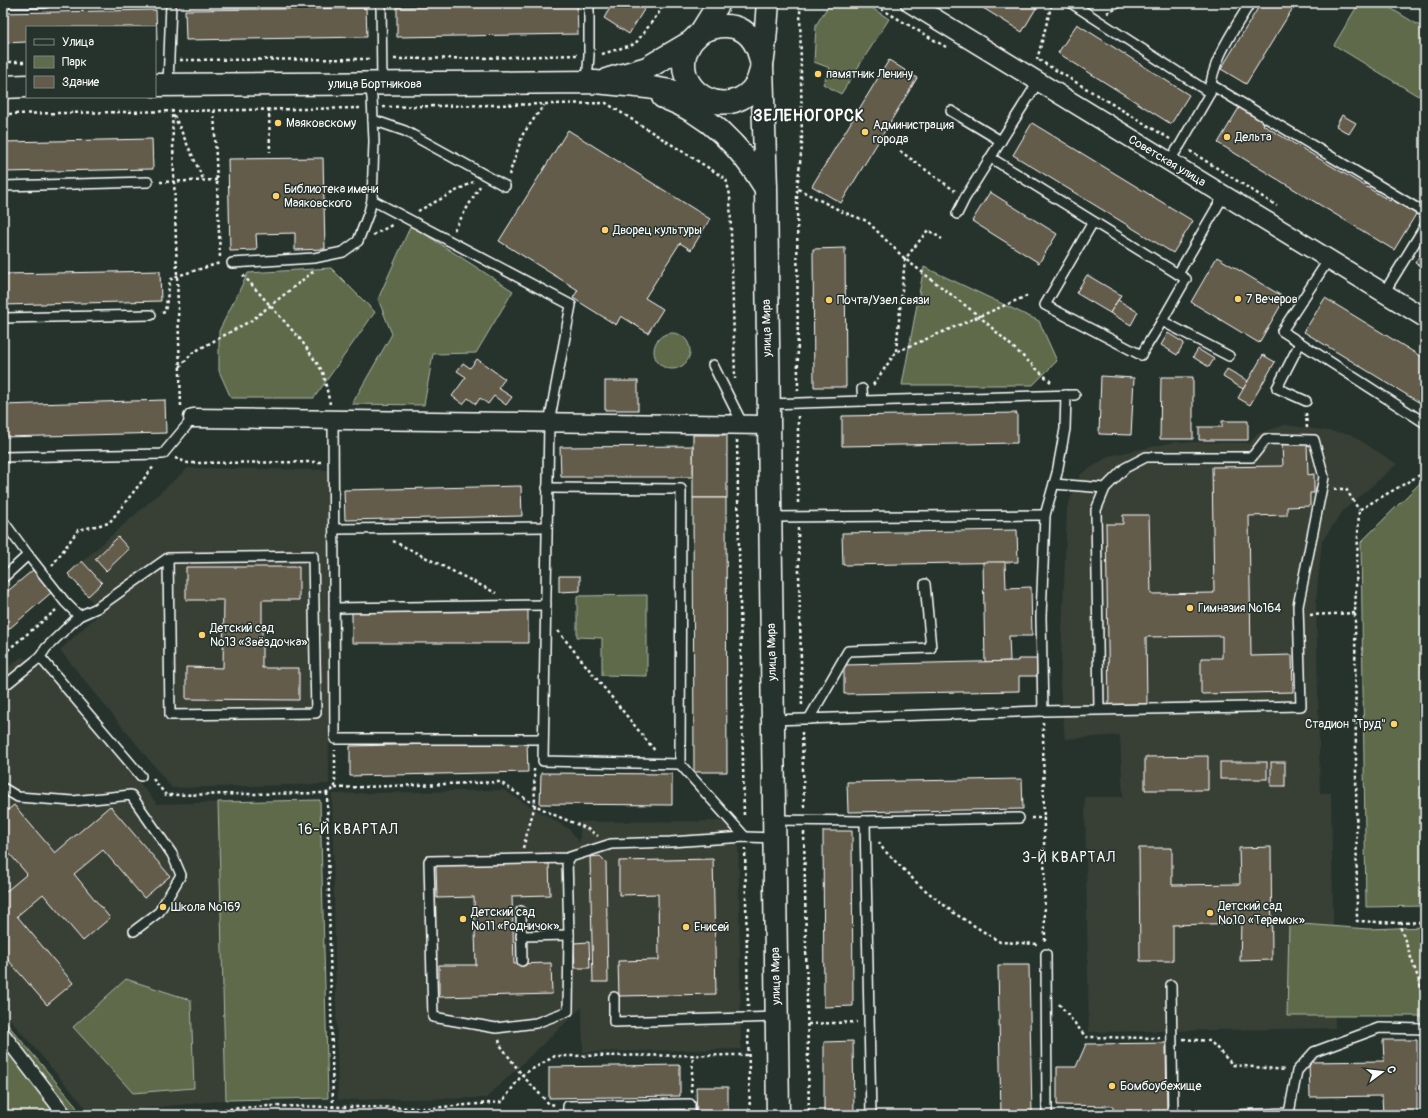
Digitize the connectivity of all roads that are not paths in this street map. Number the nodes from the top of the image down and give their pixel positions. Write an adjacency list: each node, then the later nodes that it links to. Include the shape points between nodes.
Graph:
1 (3, 3): 2 (lane)
2 (45, 3)
3 (172, 3): 17 (lane, via 169,60)
4 (381, 3): 15 (lane, via 382,59)
5 (589, 3): 13 (lane)
6 (719, 3): 11 (street)
7 (768, 3): 12 (street)
8 (910, 3): 14 (street, Советская улица)
9 (1071, 3): 20 (lane)
10 (1250, 3): 16 (lane, via 1222,50)
11 (696, 37): 12 (street, via 713,27 735,27 756,43); 13 (street, via 647,68); 21 (street, via 685,54 685,74 691,86)
12 (762, 67): 21 (street, via 757,83 748,94 733,102 719,103); 30 (street, улица Мира)
13 (591, 82): 15 (street, улица Бортникова); 21 (street, via 647,87); 30 (street, via 646,92 696,112 736,146)
14 (1038, 82): 24 (lane); 26 (street, Советская улица)
15 (376, 84): 17 (street, улица Бортникова); 23 (lane, via 372,98)
16 (1210, 84): 20 (lane); 33 (lane)
17 (161, 85)
18 (26, 86): 19 (street)
19 (3, 87)
20 (1210, 93): 26 (lane)
21 (703, 98): 30 (street, via 744,144 760,170)
22 (951, 111): 24 (lane)
23 (373, 120): 29 (lane, via 405,132); 32 (lane)
24 (1001, 141): 25 (lane)
25 (991, 158): 34 (lane); 35 (lane)
26 (1169, 161): 31 (street, Советская улица)
27 (148, 182): 28 (lane)
28 (3, 186)
29 (505, 186)
30 (766, 188): 51 (street, улица Мира)
31 (1224, 195): 37 (street, Советская улица); 39 (lane)
32 (372, 200): 38 (lane, via 358,241 343,252 314,258); 56 (lane, via 571,305)
33 (1425, 213)
34 (957, 214)
35 (1093, 222): 39 (lane); 44 (lane, via 1045,305 1141,355)
36 (1425, 226): 40 (lane)
37 (1329, 259): 40 (street, Советская улица); 45 (lane, via 1282,331)
38 (232, 263)
39 (1178, 274): 44 (lane, via 1186,279)
40 (1384, 293): 43 (street, Советская улица)
41 (151, 315): 42 (lane)
42 (3, 318)
43 (1425, 318)
44 (1162, 321): 46 (lane)
45 (1300, 343): 50 (lane, via 1277,388); 55 (lane)
46 (1229, 356)
47 (713, 365): 54 (lane)
48 (862, 389): 49 (lane)
49 (863, 401): 51 (lane, via 798,403); 58 (lane, via 1071,395)
50 (1306, 401)
51 (769, 415): 54 (street); 62 (street, улица Мира)
52 (193, 418): 53 (street); 57 (lane, via 163,454)
53 (333, 420): 56 (street); 65 (lane)
54 (739, 420): 56 (street)
55 (1425, 422)
56 (549, 423): 59 (lane)
57 (3, 457)
58 (1054, 484): 60 (lane); 61 (lane)
59 (548, 488): 64 (lane); 80 (lane, via 681,489)
60 (1105, 488): 75 (lane, via 1096,510); 75 (lane, via 1125,468 1146,457 1252,457 1266,438 1314,440 1324,477 1298,606 1301,706)
61 (1045, 515): 62 (lane); 76 (lane, via 1041,617)
62 (770, 517): 78 (street, улица Мира)
63 (3, 521): 66 (lane)
64 (547, 527): 65 (lane); 70 (lane)
65 (334, 528): 71 (lane)
66 (28, 555): 68 (lane); 72 (lane)
67 (168, 558): 67 (lane, via 314,556 316,713 170,715); 72 (lane, via 97,608)
68 (3, 578)
69 (925, 584): 77 (lane, via 931,648 848,651)
70 (546, 605): 71 (lane); 79 (lane)
71 (334, 608): 79 (lane, via 335,740)
72 (79, 616): 73 (lane)
73 (40, 657): 74 (lane); 81 (lane)
74 (3, 687)
75 (1099, 710): 76 (lane)
76 (1043, 711): 77 (lane)
77 (805, 719): 78 (lane)
78 (773, 720): 85 (street, улица Мира)
79 (543, 739): 80 (lane, via 543,761)
80 (680, 764): 86 (lane)
81 (146, 776)
82 (3, 788): 89 (lane, via 18,798 73,801 131,795 172,854 181,875 159,912)
83 (1019, 818): 84 (lane)
84 (865, 821): 85 (lane, via 804,820); 103 (lane)
85 (774, 829): 86 (lane); 96 (street, улица Мира)
86 (745, 837): 87 (lane, via 611,844)
87 (567, 858): 90 (lane); 90 (lane, via 429,861 433,1017 496,1028 536,1023 568,1011)
88 (521, 911): 91 (lane)
89 (134, 931)
90 (569, 935): 91 (lane)
91 (521, 936): 93 (lane)
92 (1046, 949): 104 (lane)
93 (522, 961)
94 (1171, 985): 105 (lane)
95 (614, 997): 96 (lane, via 614,1022)
96 (777, 1017): 102 (street, улица Мира)
97 (1425, 1029): 106 (lane, via 1379,1028 1314,1052 1297,1071 1290,1113)
98 (3, 1034): 100 (street)
99 (568, 1111): 101 (lane, via 690,1104)
100 (65, 1115)
101 (690, 1115)
102 (778, 1115)
103 (872, 1115)
104 (1047, 1115)
105 (1173, 1115)
106 (1234, 1115)

